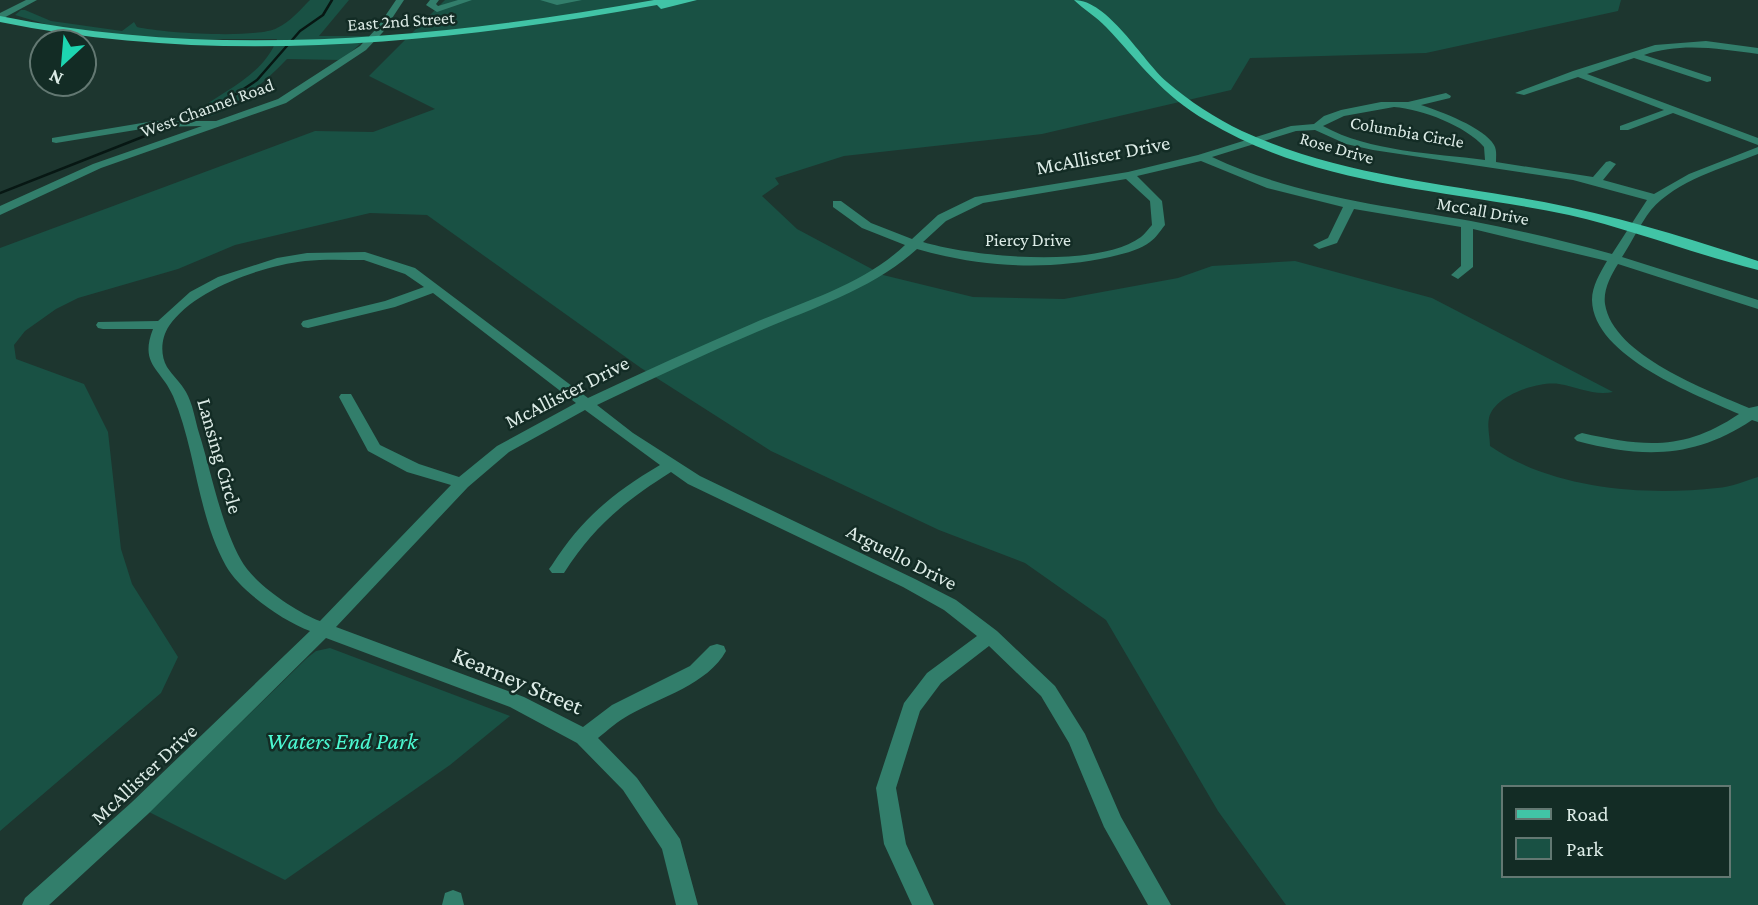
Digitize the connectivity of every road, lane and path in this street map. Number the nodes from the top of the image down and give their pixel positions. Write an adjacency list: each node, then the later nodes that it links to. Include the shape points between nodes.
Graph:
1 (33, 0): 11 (street)
2 (400, 0): 21 (street, West Channel Road, via 380,30 348,60 282,101)
3 (435, 0): 4 (street, via 430,5 437,9)
4 (468, 0)
5 (544, 0): 6 (street)
6 (578, 0)
7 (670, 0): 12 (main road, East 2nd Street)
8 (692, 0): 12 (main road, East 2nd Street, via 550,23)
9 (1079, 0): 24 (main road, Rose Drive, via 1110,23 1168,89 1207,116)
10 (1088, 0): 24 (main road, Rose Drive, via 1118,23 1178,89)
11 (0, 18): 12 (main road, East 2nd Street, via 118,40 269,44)
12 (402, 38)
13 (1758, 51): 14 (street, via 1679,44)
14 (1635, 55): 15 (street); 16 (street)
15 (1576, 73): 17 (street); 20 (street)
16 (1707, 79)
17 (1520, 93)
18 (1446, 96): 19 (street)
19 (1410, 104): 22 (street, Columbia Circle, via 1382,104 1336,115); 29 (street, Columbia Circle, via 1480,136 1490,146)
20 (1673, 110): 23 (street); 26 (street)
21 (222, 124): 25 (street, via 181,122); 36 (street, West Channel Road, via 97,166)
22 (1317, 127): 24 (street, McAllister Drive); 29 (street, Columbia Circle, via 1383,148)
23 (1624, 128)
24 (1255, 139): 28 (street, McAllister Drive); 38 (main road, Rose Drive, via 1325,166 1378,179 1512,200)
25 (56, 140)
26 (1758, 142)
27 (1758, 150): 33 (street, via 1679,183)
28 (1202, 157): 31 (street, McAllister Drive); 35 (street, McCall Drive, via 1261,183)
29 (1491, 164): 32 (street, Columbia Circle)
30 (1610, 164): 32 (street)
31 (1128, 176): 39 (street, McAllister Drive, via 979,200 942,218); 39 (street, Piercy Drive, via 1153,197 1161,218 1146,239 1118,252 1019,262 966,256)
32 (1595, 182): 33 (street, Columbia Circle)
33 (1656, 199): 38 (street)
34 (837, 204): 39 (street, Piercy Drive, via 859,223)
35 (1350, 204): 37 (street, McCall Drive); 40 (street, via 1333,240)
36 (0, 211)
37 (1467, 224): 41 (street, McCall Drive); 43 (street, via 1466,267)
38 (1634, 228): 41 (street); 42 (main road, Rose Drive)
39 (916, 243): 50 (street, McAllister Drive, via 885,269 841,293 681,359)
40 (1319, 245)
41 (1614, 260): 45 (street, McCall Drive); 51 (street, via 1598,294 1601,315 1622,343 1673,379)
42 (1756, 262)
43 (1458, 275)
44 (432, 289): 46 (street); 48 (street, via 410,271 365,256 307,257 223,279 195,295); 50 (street)
45 (1758, 305)
46 (308, 324)
47 (103, 325): 48 (street)
48 (162, 325): 56 (street, Lansing Circle, via 155,354 180,394 234,565 271,602)
49 (346, 397): 54 (street, via 374,448 413,468)
50 (587, 404): 53 (street, Arguello Drive); 54 (street, McAllister Drive, via 503,449)
51 (1755, 413): 52 (street, via 1716,435 1659,448 1616,446)
52 (1582, 438)
53 (671, 465): 55 (street, via 602,510 576,539); 57 (street, Arguello Drive, via 950,605)
54 (461, 484): 56 (street, McAllister Drive)
55 (558, 569)
56 (322, 630): 59 (street, Kearney Street, via 517,702); 60 (street, McAllister Drive)
57 (990, 636): 62 (street, via 934,678 911,708 886,788 895,844); 63 (street, Arguello Drive, via 1048,691 1079,740 1112,821)
58 (717, 651): 59 (street, via 697,671 619,711)
59 (584, 737): 61 (street, Kearney Street, via 630,785 672,846)
60 (33, 905)
61 (687, 905)
62 (923, 905)
63 (1160, 905)

